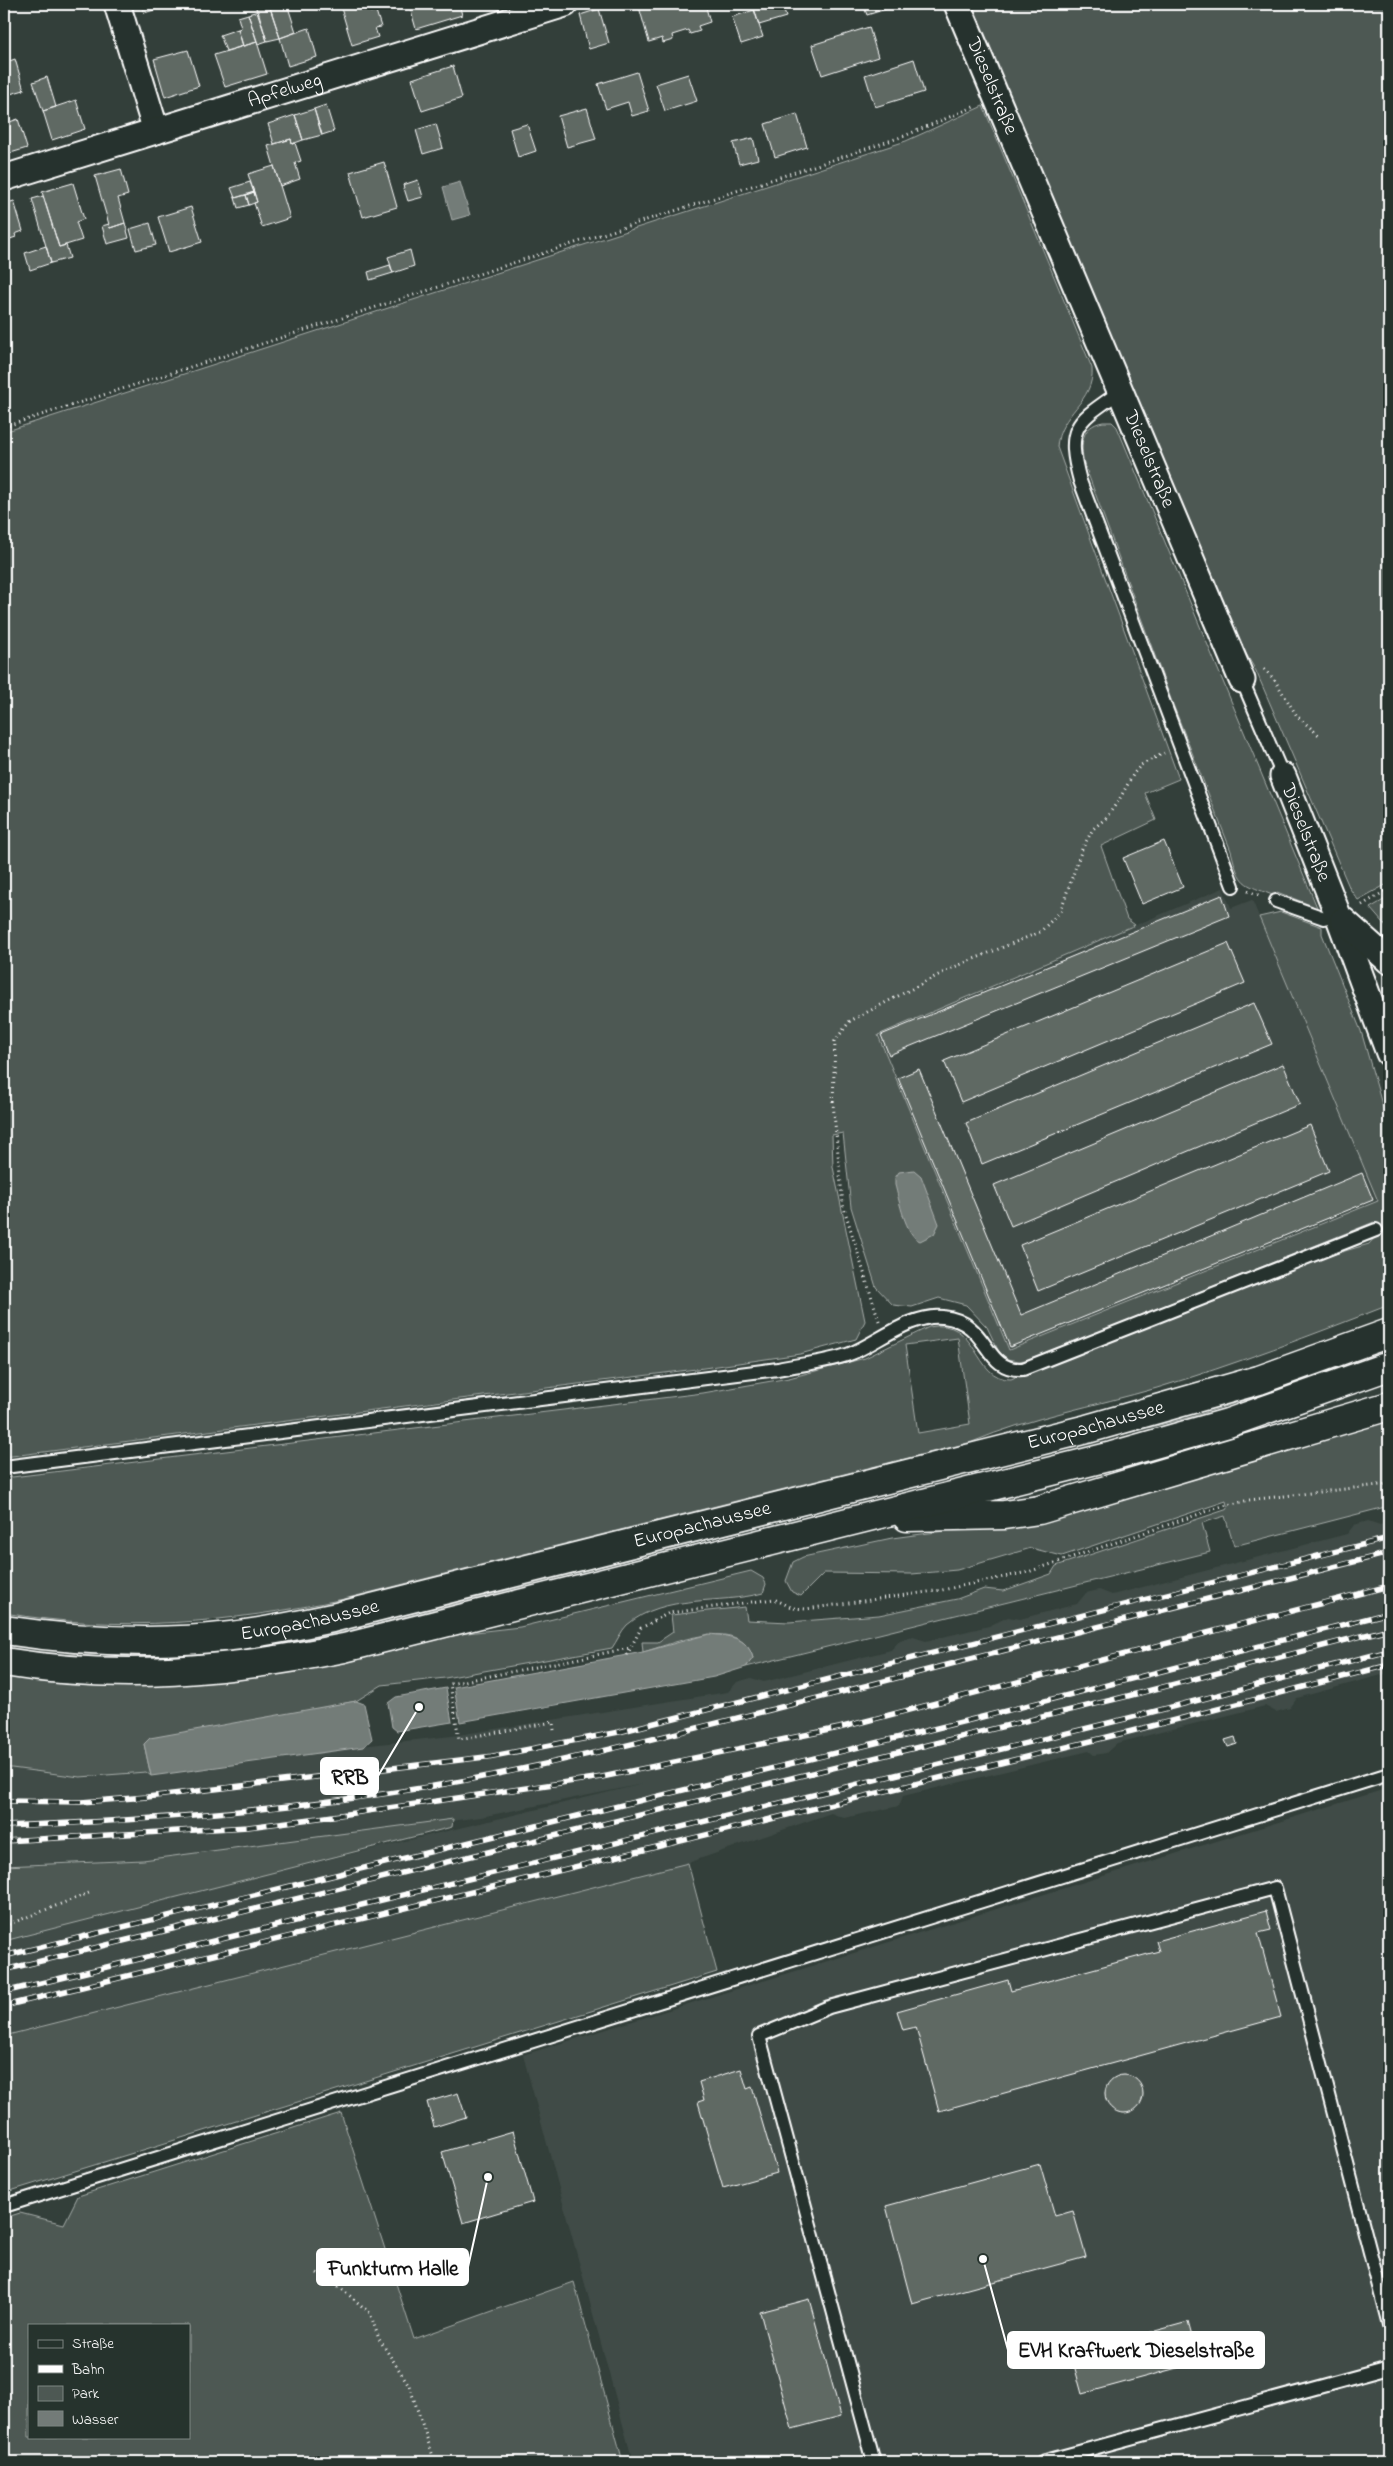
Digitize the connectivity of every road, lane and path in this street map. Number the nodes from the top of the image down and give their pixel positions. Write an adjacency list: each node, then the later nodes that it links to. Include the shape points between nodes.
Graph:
1 (117, 4): 5 (street)
2 (566, 4): 5 (street, Apfelweg)
3 (957, 4): 4 (street, Dieselstraße)
4 (996, 97): 7 (street, Dieselstraße); 8 (path, via 904,136 845,156)
5 (156, 131): 6 (street, Apfelweg)
6 (4, 178)
7 (1121, 391): 9 (street, Dieselstraße); 12 (lane, via 1079,423 1072,446 1080,481)
8 (4, 427)
9 (1233, 657): 10 (street, Dieselstraße); 11 (path, via 1245,658 1261,666 1274,679 1297,716)
10 (1242, 680): 13 (lane, Dieselstraße)
11 (1321, 737)
12 (1180, 745): 14 (lane); 22 (path, via 1141,765 1134,773 1119,800 1082,849 1060,912 1040,932 952,968 850,1021 835,1041 833,1103 843,1205)
13 (1283, 776): 17 (street, Dieselstraße)
14 (1233, 886): 16 (path)
15 (1389, 890): 17 (path)
16 (1276, 901): 17 (lane, via 1324,918)
17 (1338, 915): 18 (street, Dieselstraße); 19 (street, Dieselstraße)
18 (1389, 961)
19 (1389, 1053)
20 (1376, 1230): 22 (lane, via 1023,1369 1010,1370 997,1363 983,1339 967,1324 942,1316 916,1321)
21 (1389, 1333): 28 (main road, Europachaussee, via 1259,1380 1087,1429 332,1618 231,1636 184,1640 91,1640)
22 (884, 1336): 25 (lane, via 851,1354 778,1369)
23 (1389, 1366): 27 (main road, Europachaussee, via 1210,1428 1112,1456)
24 (1389, 1406): 27 (main road, via 1039,1510 1004,1515)
25 (4, 1467)
26 (1389, 1484): 29 (path, via 1240,1502 1028,1572 942,1590 806,1609 793,1608 774,1599 669,1613 641,1628)
27 (855, 1518): 31 (main road, Europachaussee, via 284,1660 164,1673 105,1672)
28 (4, 1630)
29 (631, 1648): 30 (path); 32 (path, via 450,1684 460,1739 553,1722)
30 (627, 1655)
31 (4, 1662)
32 (554, 1730)
33 (1389, 1774): 36 (lane)
34 (89, 1892): 35 (path)
35 (4, 1926)
36 (4, 2206)
37 (317, 2273): 40 (path, via 336,2284 370,2314 380,2339 409,2384)
38 (1389, 2325): 41 (lane, via 1275,1888 1266,1890 829,2007 759,2036)
39 (1389, 2368): 42 (lane)
40 (435, 2462)
41 (874, 2462)
42 (1042, 2462)

